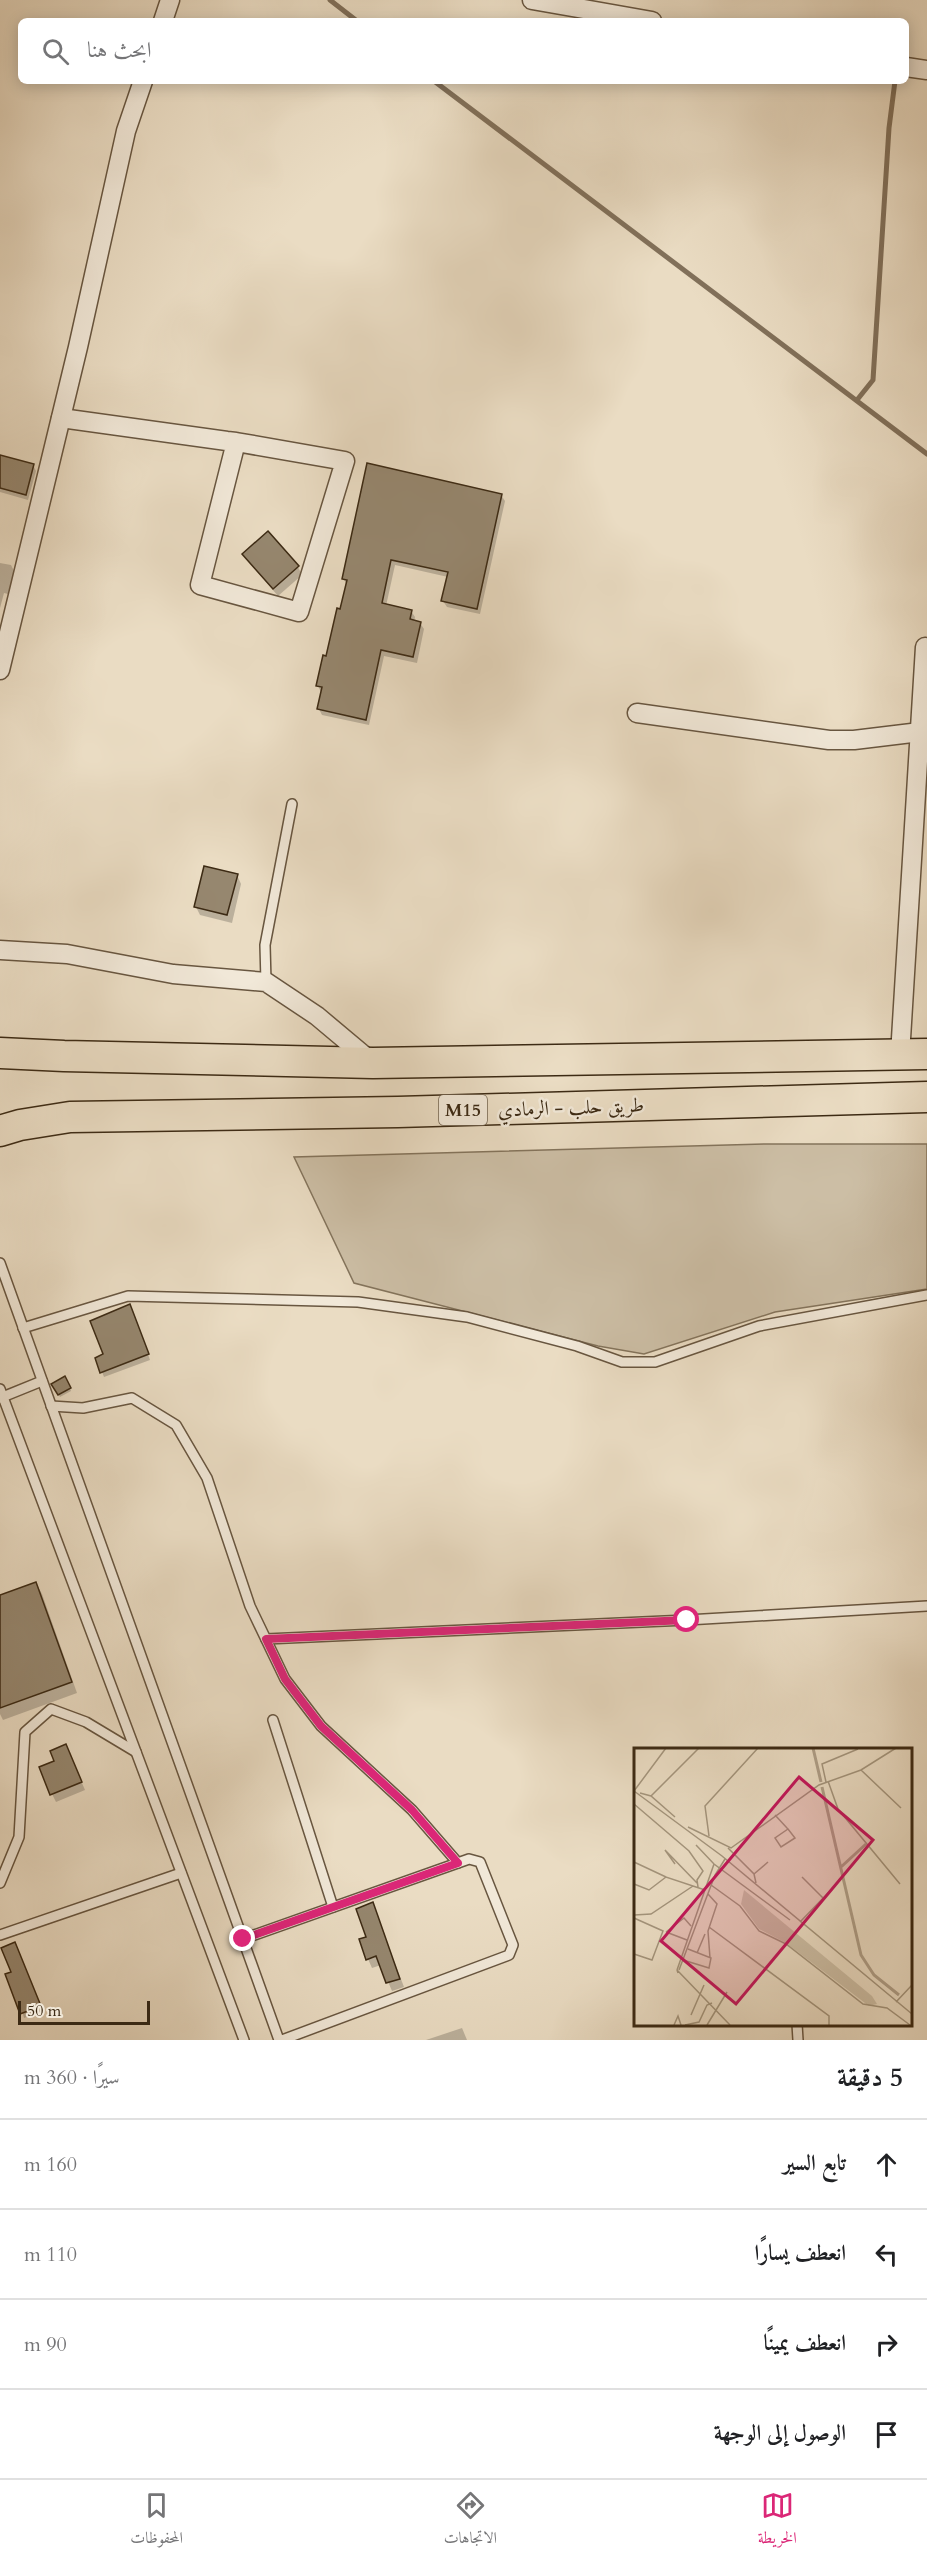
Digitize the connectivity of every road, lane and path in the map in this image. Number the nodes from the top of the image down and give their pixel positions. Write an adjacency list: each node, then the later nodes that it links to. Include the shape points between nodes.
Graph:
1 (170, 0): 3 (street)
2 (532, 0): 4 (street)
3 (164, 18)
4 (635, 18)
5 (909, 67): 6 (street)
6 (927, 70)
7 (142, 84): 8 (street, via 126,131)
8 (61, 418): 9 (street); 11 (street)
9 (236, 442): 9 (street, via 200,585 299,612 345,461)
10 (925, 647): 13 (street)
11 (0, 670)
12 (637, 713): 13 (street, via 829,740)
13 (920, 732): 18 (street)
14 (292, 804): 16 (lane, via 265,945)
15 (0, 950): 16 (street, via 67,954 173,974)
16 (266, 982): 19 (street, via 317,1016)
17 (0, 1053): 19 (highway)
18 (913, 1055): 19 (highway)
19 (373, 1063)
20 (927, 1097): 21 (highway, طريق حلب - الرمادي / M15, via 70,1117)
21 (0, 1131)
22 (0, 1263): 24 (lane)
23 (927, 1295): 24 (lane, via 759,1326 654,1362 622,1362 467,1317 358,1302 128,1296)
24 (23, 1328): 25 (lane)
25 (42, 1381): 26 (lane); 27 (lane)
26 (1, 1394): 31 (lane)
27 (51, 1406): 29 (lane, via 83,1408 132,1398 176,1425 207,1479 250,1606); 37 (lane)
28 (927, 1606): 29 (lane)
29 (266, 1639): 32 (lane, via 285,1679 321,1726 412,1810)
30 (273, 1720): 35 (lane)
31 (136, 1752): 33 (lane); 34 (lane, via 86,1722 51,1709 25,1732 19,1837)
32 (458, 1863): 35 (lane); 40 (lane, via 469,1859 480,1862 513,1945 509,1955)
33 (182, 1872): 36 (lane); 39 (lane)
34 (0, 1883)
35 (333, 1907): 37 (lane)
36 (0, 1935)
37 (243, 1939): 40 (lane)
38 (797, 2025): 41 (lane)
39 (244, 2040)
40 (281, 2040)
41 (798, 2040)

